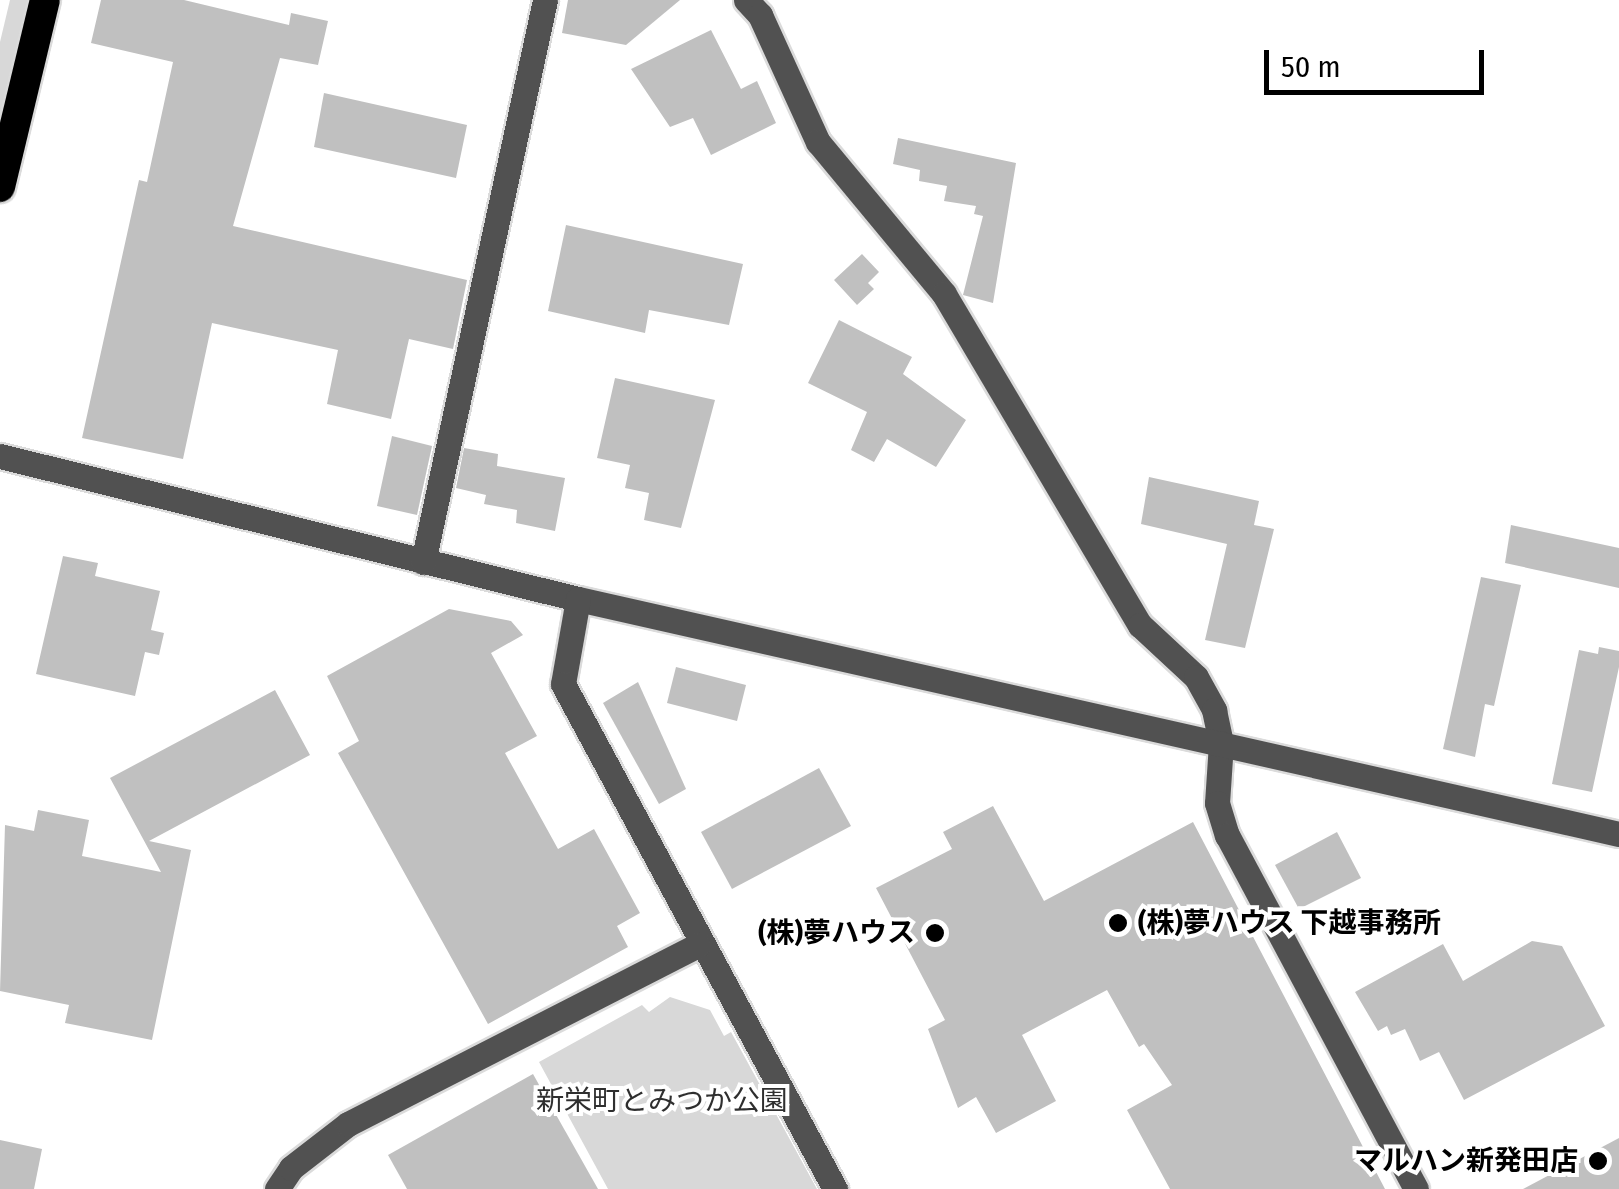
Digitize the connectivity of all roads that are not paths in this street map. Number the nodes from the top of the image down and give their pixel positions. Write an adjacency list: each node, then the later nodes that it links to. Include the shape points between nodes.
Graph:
1 (45, 0): 4 (highway)
2 (545, 0): 6 (street)
3 (746, 0): 8 (street, via 760,15 818,142 944,294 1140,626 1196,677 1214,710)
4 (0, 187)
5 (0, 456): 6 (street)
6 (423, 562): 7 (street)
7 (578, 598): 8 (street); 10 (street, via 563,684)
8 (1221, 743): 9 (street); 13 (street, via 1217,803 1227,835)
9 (1619, 834)
10 (698, 945): 11 (street, via 348,1124 292,1168); 12 (street)
11 (277, 1189)
12 (835, 1189)
13 (1416, 1189)

